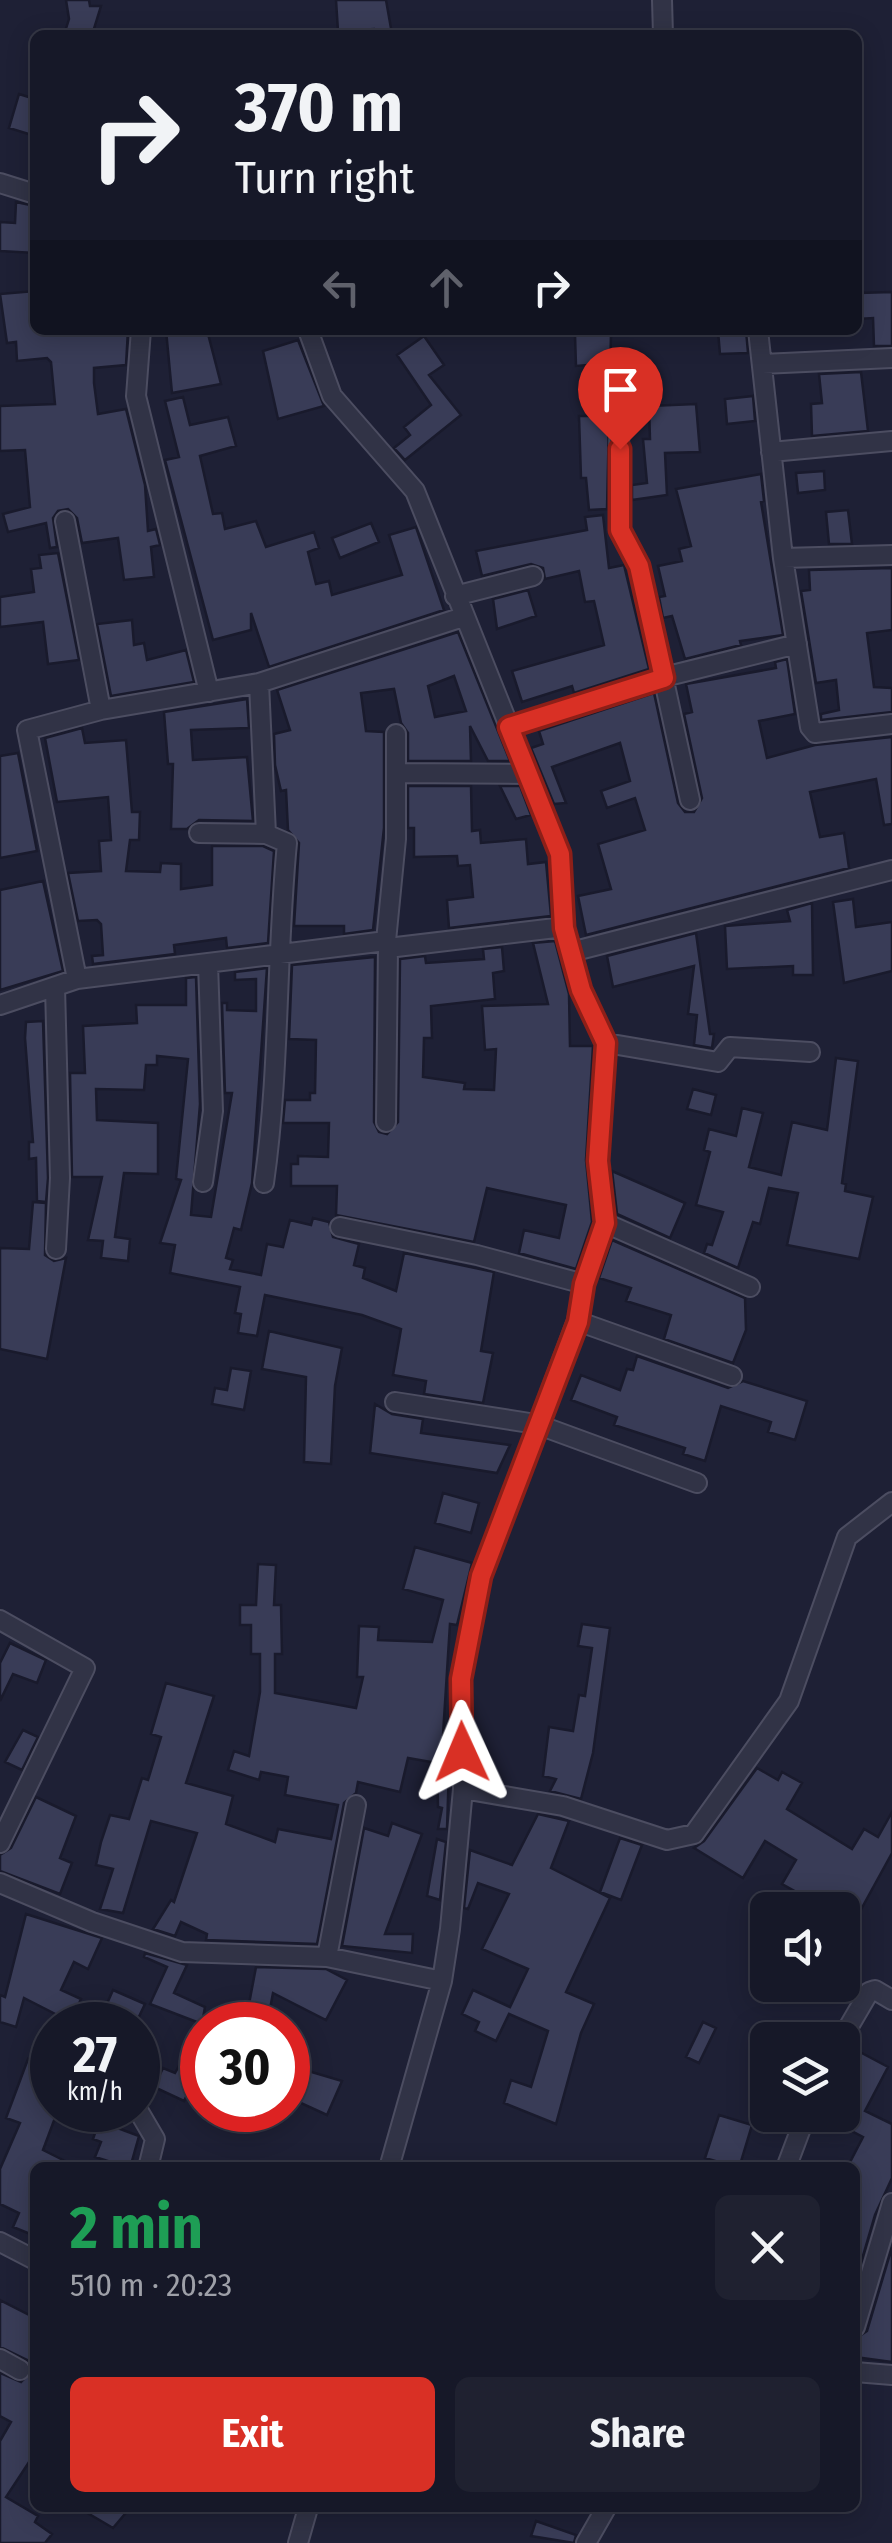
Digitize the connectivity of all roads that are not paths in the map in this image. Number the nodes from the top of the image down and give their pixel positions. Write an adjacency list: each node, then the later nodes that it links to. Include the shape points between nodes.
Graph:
1 (662, 0): 2 (street)
2 (663, 30)
3 (0, 183): 4 (street)
4 (30, 192)
5 (141, 335): 22 (street, via 136,396)
6 (310, 335): 17 (street, via 332,396 415,490)
7 (759, 335): 9 (street)
8 (892, 358): 9 (street)
9 (762, 364): 12 (street)
10 (619, 412): 20 (street, via 620,530 639,566)
11 (892, 441): 12 (street)
12 (771, 452): 15 (street)
13 (65, 521): 23 (street)
14 (892, 554): 15 (street)
15 (784, 558): 19 (street)
16 (533, 576): 17 (street)
17 (455, 596): 18 (street)
18 (463, 617): 21 (street); 25 (street)
19 (796, 644): 20 (street); 24 (street, via 812,730)
20 (664, 678): 25 (street); 29 (street)
21 (259, 682): 22 (street); 31 (street)
22 (209, 692): 23 (street)
23 (101, 710): 38 (street, via 28,730)
24 (892, 724)
25 (509, 727): 28 (street)
26 (396, 734): 27 (street)
27 (396, 772): 28 (street); 34 (street)
28 (527, 774): 33 (street, via 560,854)
29 (690, 800)
30 (198, 833): 31 (street)
31 (266, 834): 36 (street, via 287,843)
32 (892, 870): 35 (street)
33 (564, 928): 34 (street); 35 (street)
34 (387, 944): 36 (street); 43 (street)
35 (571, 952): 41 (street)
36 (276, 953): 37 (street); 45 (street)
37 (208, 963): 38 (street); 44 (street, via 213,1111)
38 (77, 979): 39 (street)
39 (55, 987): 40 (street); 48 (street)
40 (0, 1005)
41 (606, 1043): 42 (street, via 718,1062 730,1047); 46 (street, via 598,1161)
42 (810, 1052)
43 (386, 1122)
44 (203, 1182)
45 (264, 1183)
46 (605, 1223): 49 (street); 50 (street)
47 (340, 1227): 49 (street)
48 (56, 1249)
49 (584, 1284): 51 (street)
50 (750, 1288)
51 (578, 1322): 52 (street); 54 (street)
52 (732, 1376)
53 (395, 1402): 54 (street)
54 (536, 1424): 55 (street); 58 (street, via 474,1610 461,1679)
55 (697, 1484)
56 (892, 1502): 58 (street, via 848,1537 789,1700 694,1834 667,1840 563,1806)
57 (0, 1620): 60 (street, via 85,1668)
58 (464, 1789): 63 (street)
59 (356, 1805): 62 (street)
60 (0, 1843)
61 (0, 1883): 62 (street, via 182,1952)
62 (327, 1957): 63 (street)
63 (442, 1981): 69 (street)
64 (892, 2000): 65 (street, via 868,1992)
65 (851, 2022)
66 (150, 2132): 68 (street)
67 (800, 2132): 70 (street)
68 (149, 2162)
69 (391, 2162)
70 (788, 2162)
71 (892, 2203): 74 (street)
72 (0, 2242): 73 (street)
73 (30, 2257)
74 (860, 2310)
75 (0, 2360): 76 (street)
76 (20, 2370)
77 (860, 2372): 78 (street)
78 (892, 2375)
79 (307, 2512): 81 (street)
80 (604, 2512): 82 (street)
81 (298, 2543)
82 (586, 2543)

